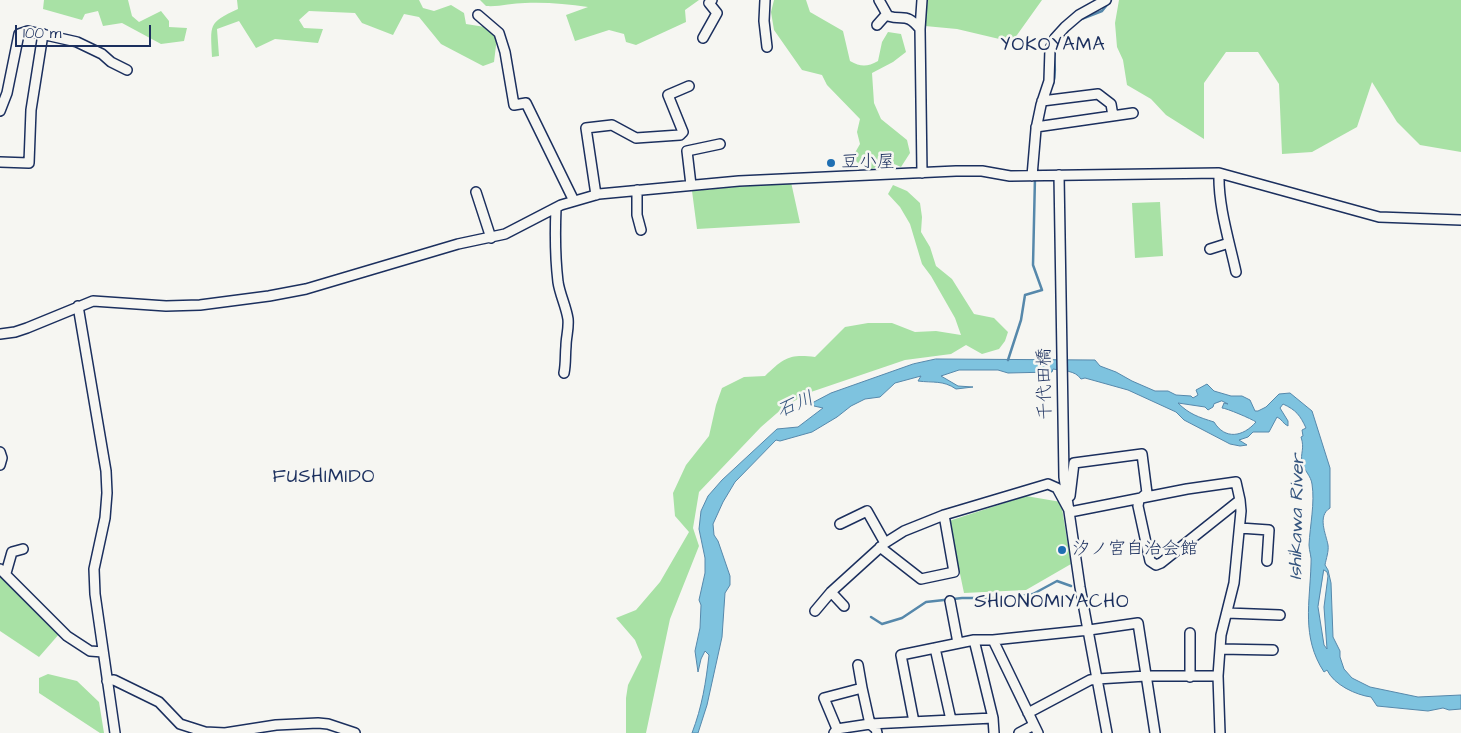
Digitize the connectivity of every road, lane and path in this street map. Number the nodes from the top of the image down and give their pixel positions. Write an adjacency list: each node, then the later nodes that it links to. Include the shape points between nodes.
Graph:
1 (712, 0): 11 (street, via 709,3 717,13)
2 (765, 0): 12 (street)
3 (879, 0): 7 (street)
4 (922, 0): 9 (street)
5 (1106, 0): 15 (street, via 1079,15 1055,38 1050,49 1049,81)
6 (478, 16): 30 (street, via 499,33 514,105 526,103)
7 (888, 16): 8 (street); 9 (street, via 907,17)
8 (877, 25)
9 (920, 28): 22 (street)
10 (43, 34): 13 (street, via 77,42); 16 (street, via 28,31 19,34); 21 (street, via 31,110 29,163)
11 (703, 38)
12 (767, 47)
13 (127, 70)
14 (689, 86): 29 (street, via 668,95 683,132 680,136 636,138 612,126 586,128)
15 (1042, 101): 18 (street, via 1098,94 1111,104); 19 (street)
16 (0, 111)
17 (1133, 113): 18 (street)
18 (1113, 116): 19 (street)
19 (1036, 127): 25 (street)
20 (720, 144): 26 (street, via 687,151)
21 (0, 162)
22 (922, 173): 25 (street, via 982,171); 26 (street, via 805,176)
23 (1219, 173): 24 (street); 32 (street, via 1374,216); 35 (street)
24 (1059, 175): 25 (street); 45 (street, 千代田橋, via 1063,448)
25 (1032, 176)
26 (691, 185): 27 (street)
27 (637, 190): 29 (street); 33 (street)
28 (476, 192): 34 (street)
29 (596, 195): 30 (street)
30 (574, 202): 31 (street)
31 (556, 208): 34 (street); 40 (street, via 558,280 569,331)
32 (1461, 220)
33 (641, 230)
34 (491, 238): 38 (street, via 458,244 306,289 269,296 200,305 166,306 100,300)
35 (1229, 243): 36 (street); 37 (street)
36 (1210, 248)
37 (1236, 272)
38 (78, 306): 39 (street, via 27,328); 71 (street, via 106,471 105,518 94,569)
39 (0, 334)
40 (564, 373)
41 (0, 452): 42 (street)
42 (0, 465)
43 (1139, 500): 44 (street, via 1236,482); 44 (street, via 1150,561 1156,565); 45 (street, via 1147,493 1142,454 1074,463); 46 (street)
44 (1240, 500): 49 (street)
45 (1068, 502): 46 (street, 千代田橋)
46 (1070, 512): 47 (street, via 1057,488 1048,484); 62 (street, 千代田橋)
47 (944, 515): 50 (street, via 904,531); 50 (street, via 954,572 921,579)
48 (840, 524): 50 (street, via 867,511)
49 (1240, 528): 52 (street, via 1268,530); 58 (street)
50 (883, 545): 54 (street)
51 (23, 549): 53 (street, via 12,552)
52 (1265, 555)
53 (3, 571): 71 (street, via 67,636 90,651)
54 (831, 592): 56 (street); 57 (street)
55 (950, 601): 66 (street)
56 (844, 606)
57 (815, 611)
58 (1227, 614): 59 (street); 68 (street)
59 (1262, 614): 60 (street); 61 (street)
60 (1280, 615)
61 (1262, 624)
62 (1089, 630): 65 (street); 74 (street, via 1138,623); 77 (street, 千代田橋)
63 (1190, 633): 76 (street)
64 (974, 640): 65 (street); 66 (street); 81 (street)
65 (992, 640): 80 (street)
66 (958, 643): 67 (street)
67 (936, 648): 82 (street); 83 (street, via 901,655)
68 (1220, 649): 69 (street); 75 (street)
69 (1254, 650): 70 (street); 72 (street)
70 (1273, 650)
71 (103, 652): 78 (street)
72 (1254, 660)
73 (858, 665): 79 (street)
74 (1146, 676): 76 (street); 77 (street); 93 (street)
75 (1218, 676): 76 (street); 94 (street)
76 (1190, 677)
77 (1097, 679): 80 (street); 92 (street, 千代田橋)
78 (107, 681): 87 (street); 88 (street, via 114,680 159,702 180,724 205,732 225,733 276,725 318,723)
79 (862, 688): 84 (street); 86 (street, via 824,698)
80 (1028, 713): 85 (street)
81 (993, 718): 82 (street); 90 (street)
82 (951, 720): 83 (street)
83 (914, 722): 84 (street)
84 (870, 724): 86 (street); 89 (street)
85 (1036, 729): 91 (street)
86 (836, 731)
87 (115, 733)
88 (355, 733)
89 (877, 733)
90 (994, 733)
91 (1019, 733)
92 (1107, 733)
93 (1155, 733)
94 (1220, 733)

